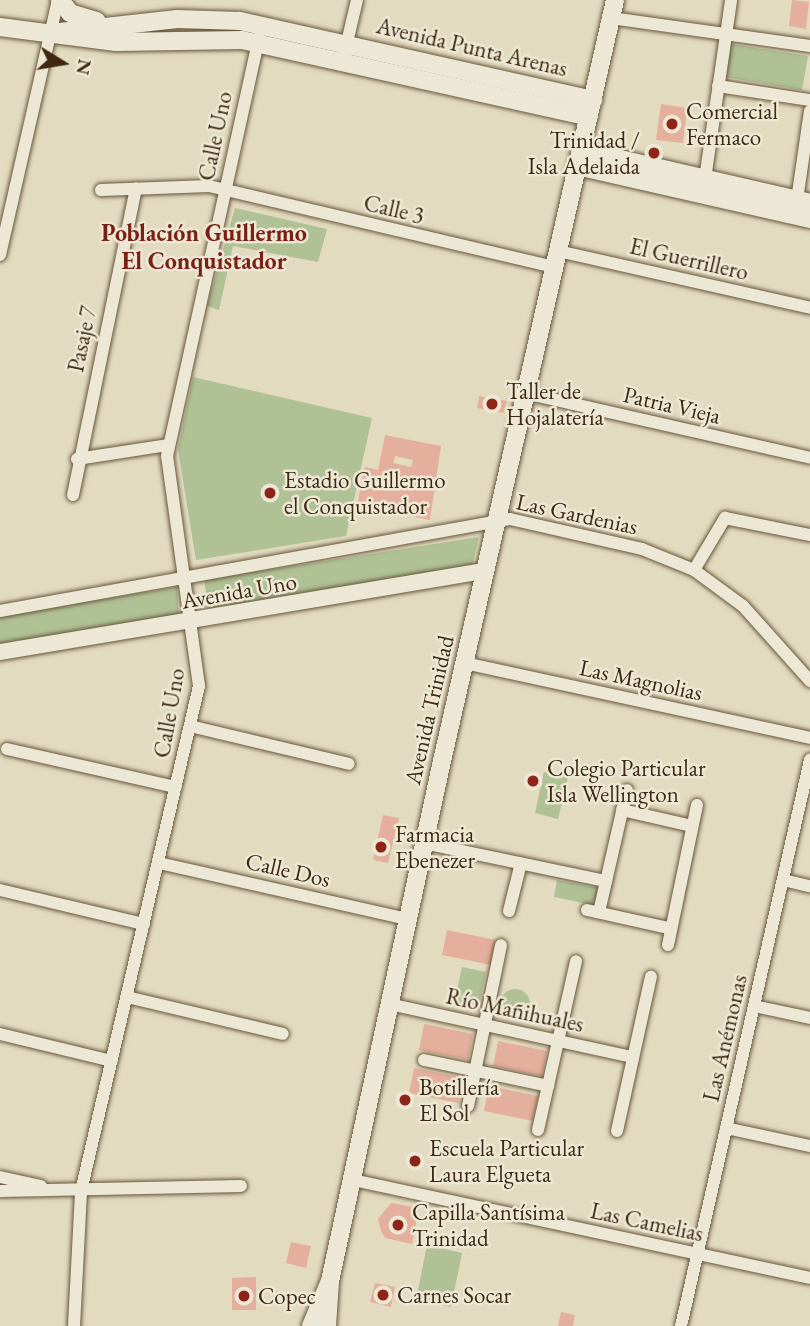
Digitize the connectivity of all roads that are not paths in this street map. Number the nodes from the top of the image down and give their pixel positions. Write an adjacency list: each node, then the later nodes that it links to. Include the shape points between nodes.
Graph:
1 (59, 0): 6 (main road, via 70,13); 10 (street)
2 (357, 0): 12 (street)
3 (615, 0): 5 (main road, Avenida Trinidad)
4 (730, 0): 9 (street)
5 (611, 18): 9 (street); 17 (main road, Avenida Trinidad)
6 (108, 23): 7 (main road, Avenida Punta Arenas, via 198,19); 10 (main road, Avenida Punta Arenas)
7 (261, 25): 11 (street, Calle Uno); 12 (main road, Avenida Punta Arenas)
8 (0, 27): 10 (main road, Avenida Punta Arenas)
9 (726, 34): 13 (street); 15 (street)
10 (50, 36): 11 (main road, Avenida Punta Arenas); 26 (street)
11 (257, 43): 14 (main road, Avenida Punta Arenas); 23 (street, Calle Uno)
12 (347, 44): 14 (street); 17 (main road, Avenida Punta Arenas)
13 (810, 46)
14 (343, 62): 17 (main road, Avenida Punta Arenas)
15 (718, 86): 16 (street); 20 (street)
16 (810, 100)
17 (591, 108): 19 (main road, Avenida Trinidad)
18 (810, 111): 24 (street)
19 (579, 158): 20 (main road); 25 (main road); 28 (main road, Avenida Trinidad)
20 (705, 179): 24 (main road)
21 (136, 188): 22 (street, Calle 3); 23 (street, Calle 3, via 201,186); 33 (street, Pasaje 7)
22 (102, 190)
23 (224, 192): 28 (street, Calle 3); 31 (street, Calle Uno)
24 (803, 201)
25 (810, 219)
26 (4, 222): 27 (street)
27 (0, 255)
28 (556, 259): 29 (street, El Guerrillero); 30 (main road, Avenida Trinidad)
29 (810, 307)
30 (526, 393): 32 (street, Patria Vieja); 35 (main road, Avenida Trinidad)
31 (169, 445): 33 (street); 39 (street, Calle Uno)
32 (810, 458)
33 (77, 459): 34 (street, Pasaje 7)
34 (73, 495)
35 (497, 519): 37 (main road, Avenida Trinidad); 38 (street, Las Gardenias, via 627,545); 39 (street, Las Gardenias, via 415,541)
36 (810, 536): 38 (street, via 725,518)
37 (485, 570): 41 (street, Avenida Uno); 43 (main road, Avenida Trinidad)
38 (694, 570): 44 (street, Las Gardenias, via 743,606)
39 (186, 579): 40 (street, Las Gardenias); 41 (street, Calle Uno)
40 (0, 611)
41 (195, 623): 42 (street, Avenida Uno); 45 (street, Calle Uno, via 200,677)
42 (0, 652)
43 (464, 663): 46 (street, Las Magnolias); 55 (main road, Avenida Trinidad)
44 (810, 681)
45 (190, 726): 49 (street); 50 (street, Calle Uno)
46 (810, 738)
47 (7, 749): 50 (street)
48 (810, 760): 58 (street, Las Anémonas)
49 (349, 764)
50 (176, 787): 56 (street, Calle Uno)
51 (627, 790): 53 (street)
52 (697, 805): 54 (street)
53 (622, 810): 54 (street); 59 (street)
54 (692, 825): 65 (street)
55 (424, 843): 57 (street); 63 (main road, Avenida Trinidad)
56 (159, 863): 63 (street, Calle Dos); 64 (street, Calle Uno)
57 (521, 863): 59 (street); 62 (street)
58 (783, 880): 60 (street); 72 (street, Las Anémonas)
59 (606, 881): 65 (street, via 593,911)
60 (810, 886)
61 (0, 890): 64 (street)
62 (509, 911)
63 (408, 919): 71 (main road, Avenida Trinidad)
64 (144, 924): 70 (street, Calle Uno)
65 (669, 928): 67 (street)
66 (501, 945): 74 (street)
67 (668, 945)
68 (576, 961): 77 (street)
69 (651, 977): 78 (street)
70 (127, 997): 76 (street); 80 (street, Calle Uno)
71 (389, 1004): 74 (street, Río Mañihuales); 89 (main road, Avenida Trinidad)
72 (754, 1006): 73 (street); 84 (street, Las Anémonas)
73 (810, 1018)
74 (485, 1025): 77 (street, Río Mañihuales); 81 (street)
75 (0, 1034): 80 (street)
76 (283, 1034)
77 (558, 1041): 78 (street, Río Mañihuales); 82 (street)
78 (633, 1057): 86 (street)
79 (424, 1060): 81 (street)
80 (112, 1061): 93 (street, Calle Uno)
81 (475, 1070): 82 (street); 83 (street)
82 (548, 1086): 85 (street)
83 (468, 1105)
84 (726, 1128): 87 (street); 94 (street, Las Anémonas)
85 (538, 1130)
86 (617, 1131)
87 (810, 1146)
88 (0, 1177): 92 (street)
89 (353, 1180): 94 (street, Las Camelias); 96 (main road, Avenida Trinidad)
90 (241, 1186): 93 (street)
91 (0, 1191): 92 (street)
92 (59, 1191): 93 (street)
93 (81, 1191): 97 (street, Calle Uno)
94 (698, 1254): 95 (street, Las Camelias); 100 (street, Las Anémonas)
95 (810, 1279)
96 (330, 1281): 98 (main road, Avenida Trinidad); 99 (main road, Avenida Trinidad)
97 (74, 1326)
98 (311, 1326)
99 (327, 1326)
100 (681, 1326)

